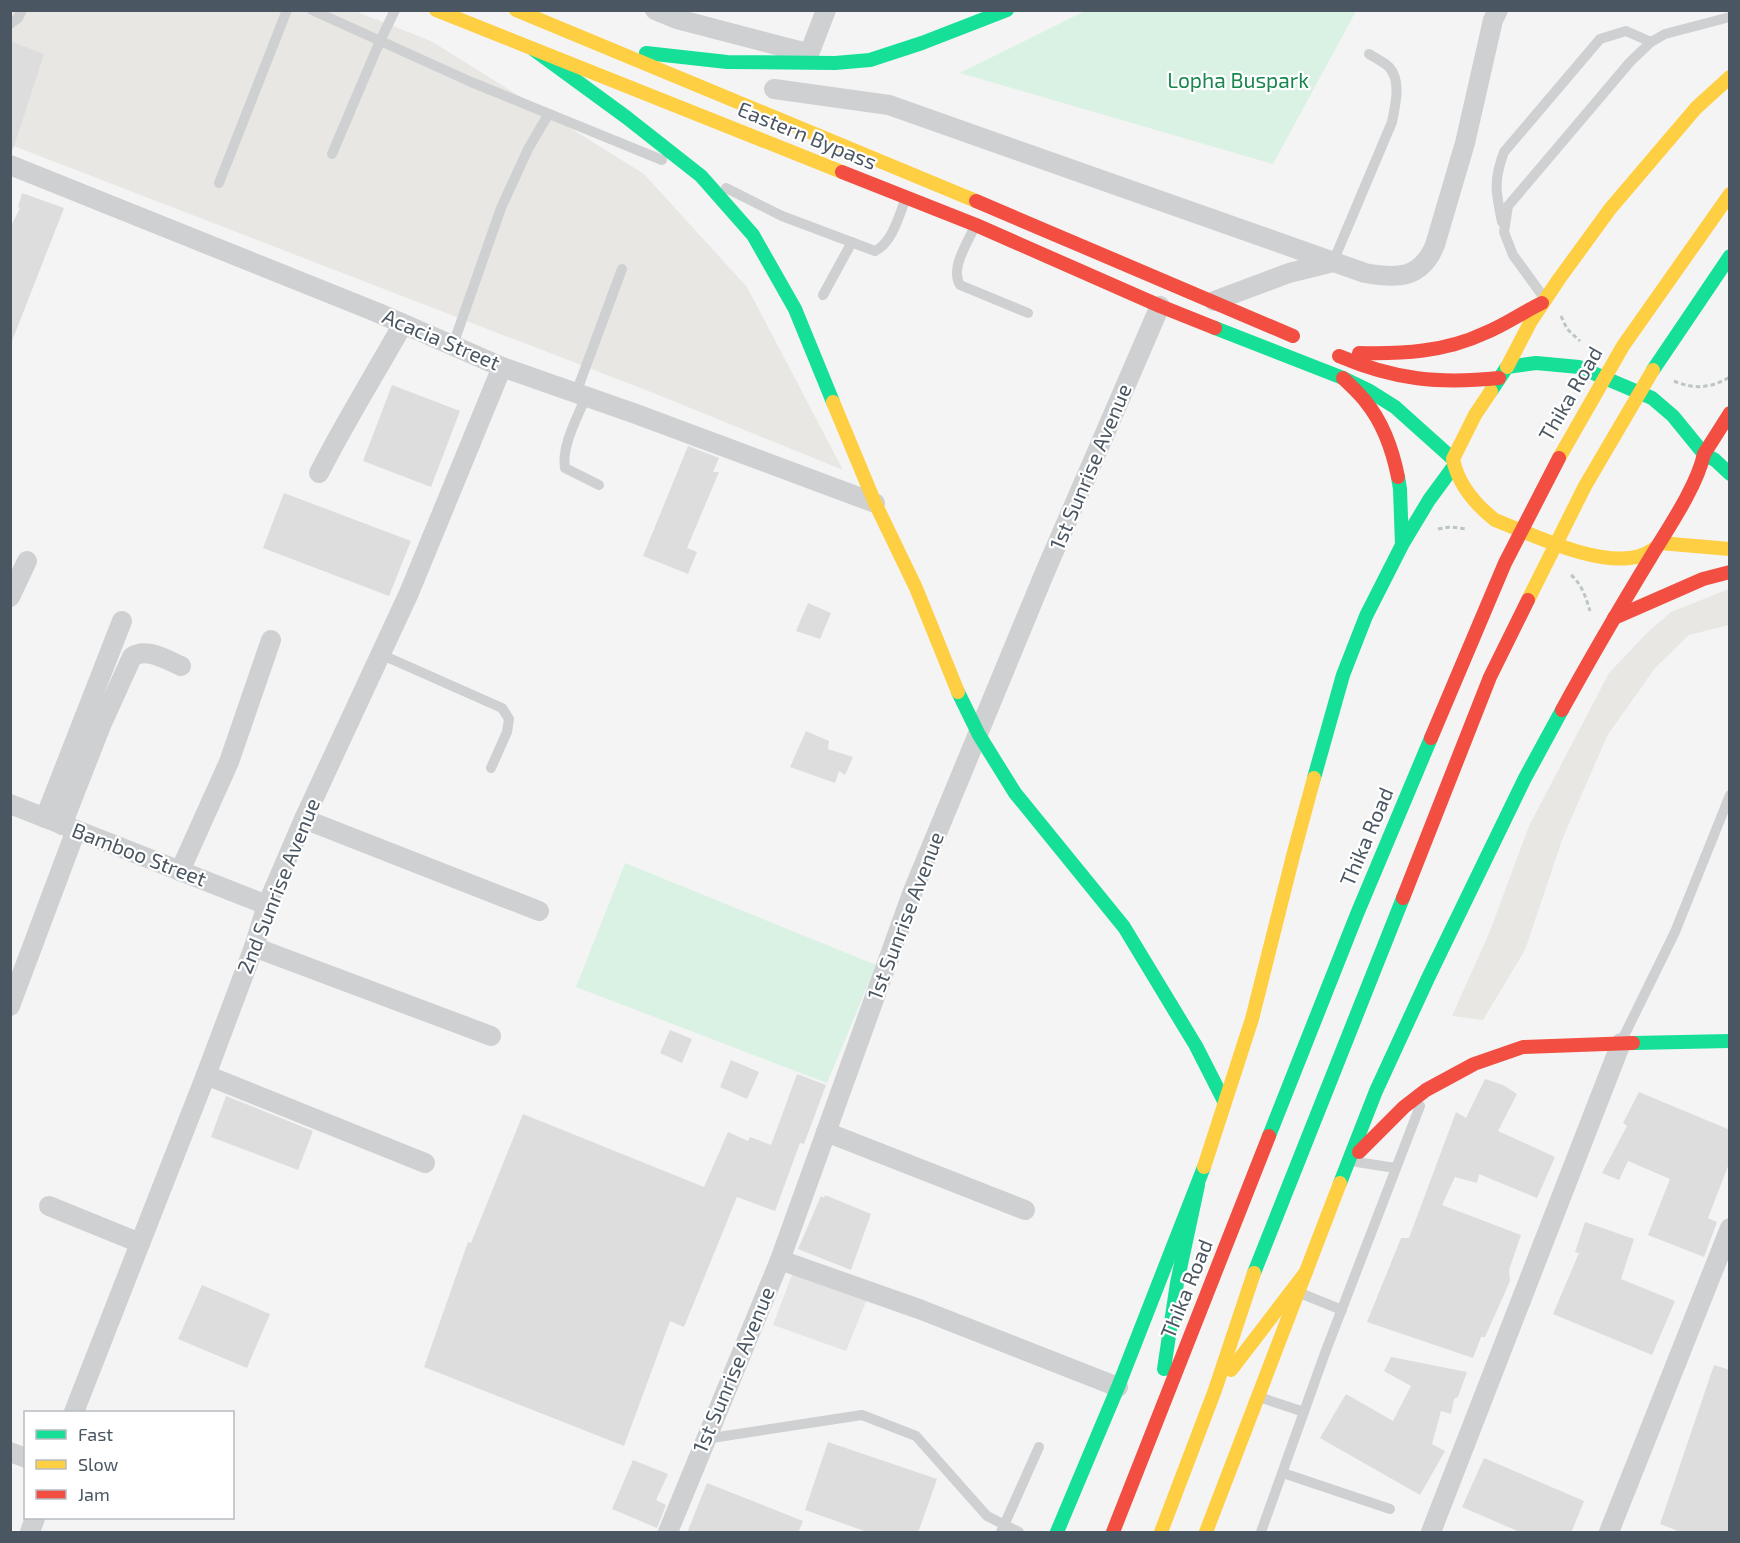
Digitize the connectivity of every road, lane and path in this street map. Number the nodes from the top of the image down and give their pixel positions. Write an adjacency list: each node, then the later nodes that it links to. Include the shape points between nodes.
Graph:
1 (22, 10): 13 (lane)
2 (287, 10): 27 (lane)
3 (312, 10): 14 (lane)
4 (395, 10): 14 (lane)
5 (436, 10): 16 (main road, Eastern Bypass)
6 (516, 10): 17 (main road, Eastern Bypass)
7 (655, 10): 11 (street)
8 (826, 10): 18 (street)
9 (1007, 10): 20 (main road, via 870,60)
10 (1498, 10): 34 (street, via 1465,143 1431,255 1414,272 1394,276 1365,273)
11 (679, 15): 18 (street)
12 (1730, 17): 15 (lane, via 1665,34)
13 (10, 24)
14 (380, 41): 23 (lane); 24 (lane)
15 (1652, 42): 31 (lane, via 1630,62 1508,206); 31 (lane, via 1626,31 1600,39 1503,152 1495,187)
16 (533, 49): 26 (main road); 29 (main road, Eastern Bypass)
17 (610, 49): 20 (main road, via 727,62); 38 (main road, Eastern Bypass)
18 (809, 54): 20 (street)
19 (1369, 54): 34 (lane, via 1389,68 1395,79 1397,99 1392,122)
20 (835, 63)
21 (1730, 77): 37 (main road, Thika Road, via 1696,108 1611,209)
22 (774, 90): 34 (street, via 889,105)
23 (548, 115): 26 (lane); 43 (lane, via 501,208)
24 (332, 154)
25 (12, 170): 41 (street, Acacia Street)
26 (701, 176): 32 (lane, via 782,216); 54 (main road, via 753,235 795,309)
27 (219, 183)
28 (1730, 194): 101 (main road, Thika Road, via 1623,346 1556,462 1505,563 1357,914)
29 (906, 198): 30 (main road, Eastern Bypass); 32 (lane, via 882,247 875,250)
30 (976, 225): 39 (main road, Eastern Bypass); 40 (lane, via 956,269 960,285)
31 (1504, 232): 37 (lane, via 1513,255)
32 (852, 242): 36 (lane)
33 (1730, 256): 97 (main road, via 1659,360 1585,486 1490,677 1254,1274)
34 (1333, 261): 38 (street)
35 (622, 269): 47 (lane)
36 (823, 296)
37 (1544, 301): 45 (main road, Thika Road); 45 (main road, via 1478,337 1445,347 1408,354 1328,351 1368,368 1411,378 1449,381)
38 (1214, 302): 42 (main road, Eastern Bypass)
39 (1160, 306): 46 (main road, Eastern Bypass); 66 (street, 1st Sunrise Avenue)
40 (1028, 313)
41 (403, 324): 43 (street, Acacia Street); 51 (street)
42 (1308, 342)
43 (453, 345): 44 (street, Acacia Street)
44 (502, 366): 47 (street, Acacia Street); 64 (street, 2nd Sunrise Avenue)
45 (1503, 373): 49 (main road, via 1536,363 1579,367 1652,398 1673,416); 50 (main road, Thika Road, via 1475,415)
46 (1343, 378): 50 (main road, Eastern Bypass, via 1395,407); 55 (main road, via 1367,403 1394,458 1400,489)
47 (581, 394): 53 (lane, via 563,459 565,468); 54 (street, Acacia Street)
48 (1730, 413): 49 (main road)
49 (1704, 454): 52 (main road); 56 (main road)
50 (1453, 463): 55 (main road, Thika Road); 56 (main road, Eastern Bypass, via 1475,502 1495,520 1585,554 1610,558 1641,556)
51 (319, 473)
52 (1730, 474)
53 (599, 485)
54 (875, 503): 66 (main road)
55 (1402, 545): 82 (main road, Thika Road, via 1366,616 1343,675 1252,1019)
56 (1659, 545): 57 (main road); 61 (main road)
57 (1730, 549)
58 (27, 561): 60 (street)
59 (1730, 572): 61 (main road, via 1695,581)
60 (10, 597)
61 (1614, 618): 84 (main road, via 1525,778 1476,876 1376,1091)
62 (122, 621): 71 (street)
63 (271, 640): 72 (street, via 229,762)
64 (380, 654): 67 (lane, via 502,708 509,719 507,732); 70 (street, 2nd Sunrise Avenue)
65 (181, 666): 71 (street, via 144,652 132,657)
66 (979, 735): 82 (main road, via 1015,792 1124,927 1196,1046); 83 (street, 1st Sunrise Avenue, via 913,891)
67 (490, 768)
68 (1730, 795): 79 (lane, via 1675,933)
69 (10, 804): 71 (street, Bamboo Street)
70 (304, 819): 73 (street, 2nd Sunrise Avenue); 74 (street)
71 (61, 824): 72 (street, Bamboo Street); 76 (street)
72 (180, 871): 73 (street, Bamboo Street)
73 (267, 905): 75 (street, 2nd Sunrise Avenue)
74 (539, 911)
75 (254, 947): 77 (street); 80 (street, 2nd Sunrise Avenue)
76 (10, 1006)
77 (491, 1036)
78 (1730, 1041): 79 (main road)
79 (1621, 1043): 81 (main road, via 1523,1047 1474,1064); 114 (street)
80 (206, 1075): 85 (street); 91 (street, 2nd Sunrise Avenue)
81 (1426, 1090): 84 (main road); 86 (lane)
82 (1224, 1101): 87 (main road, Thika Road)
83 (826, 1132): 89 (street); 92 (street, 1st Sunrise Avenue)
84 (1350, 1161): 86 (lane); 93 (main road)
85 (425, 1163)
86 (1395, 1168): 95 (lane)
87 (1198, 1185): 96 (main road, Thika Road); 101 (main road, via 1177,1283)
88 (49, 1206): 91 (street)
89 (1025, 1210)
90 (1730, 1228): 115 (street)
91 (140, 1243): 99 (street, 2nd Sunrise Avenue)
92 (780, 1260): 96 (street, via 919,1309); 102 (street, 1st Sunrise Avenue)
93 (1306, 1272): 94 (main road); 97 (main road)
94 (1298, 1293): 95 (lane); 98 (main road)
95 (1342, 1310): 100 (lane)
96 (1118, 1387): 109 (main road, Thika Road)
97 (1215, 1390): 111 (main road)
98 (1258, 1396): 100 (lane); 112 (main road)
99 (75, 1411)
100 (1304, 1412): 104 (lane)
101 (1157, 1421): 110 (main road, Thika Road)
102 (705, 1439): 106 (lane, via 862,1416 916,1436); 107 (street, 1st Sunrise Avenue)
103 (1039, 1447): 106 (lane)
104 (1283, 1473): 105 (lane); 113 (lane)
105 (1390, 1509)
106 (1003, 1529): 108 (lane)
107 (668, 1533)
108 (1019, 1533)
109 (1057, 1533)
110 (1113, 1533)
111 (1161, 1533)
112 (1206, 1533)
113 (1261, 1533)
114 (1431, 1533)
115 (1609, 1533)

